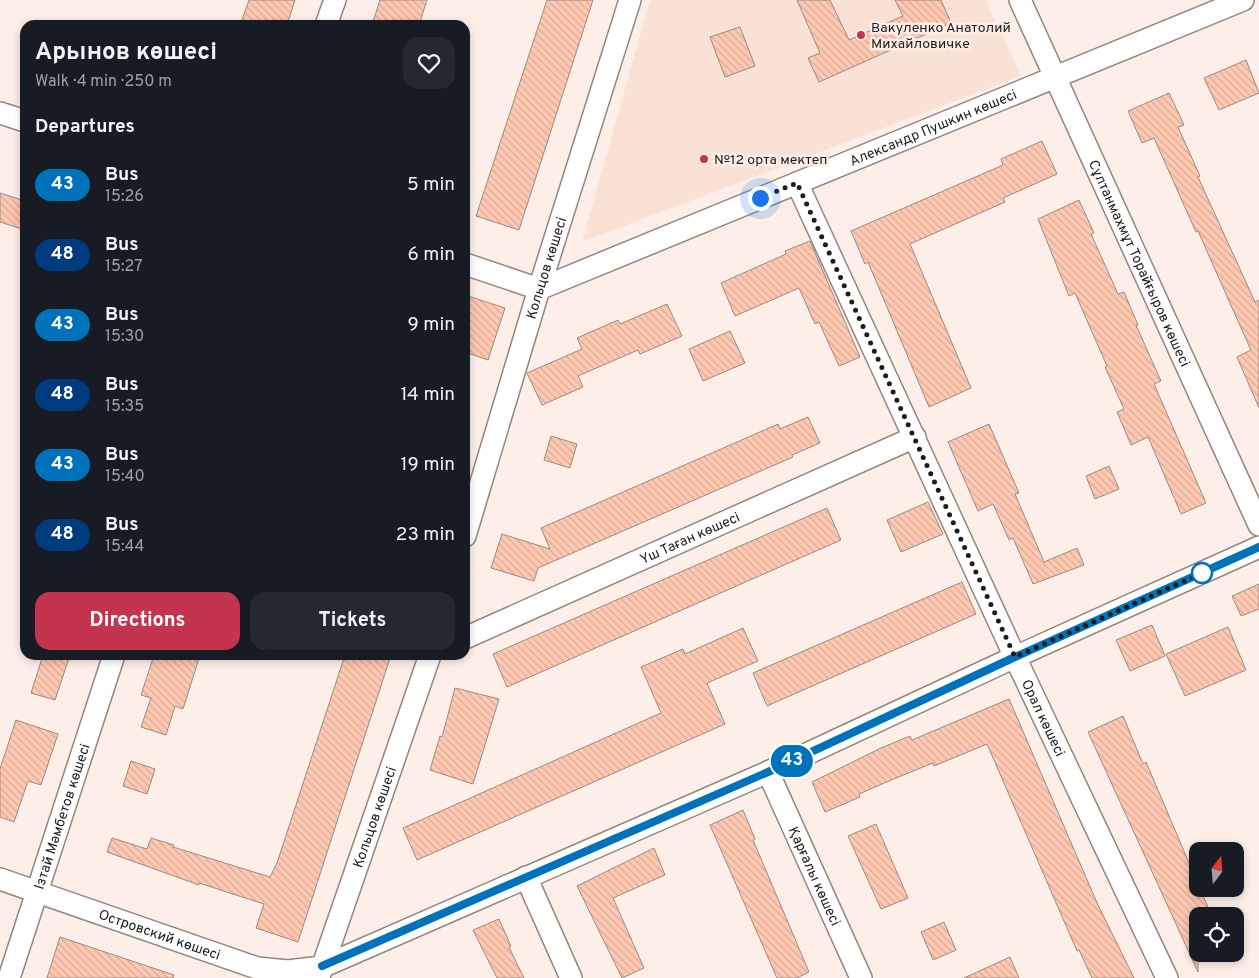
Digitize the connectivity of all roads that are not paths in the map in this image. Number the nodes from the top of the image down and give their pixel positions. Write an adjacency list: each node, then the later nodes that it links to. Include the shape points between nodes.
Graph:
1 (335, 0): 5 (street)
2 (630, 0): 11 (street, Кольцов көшесі)
3 (1020, 0): 6 (street, Сұлтанмахмұт Торайғыров көшесі)
4 (1243, 0): 6 (street, Александр Пушкин көшесі)
5 (328, 20)
6 (1054, 77): 9 (street, Александр Пушкин көшесі); 14 (street, Сұлтанмахмұт Торайғыров көшесі)
7 (0, 113): 8 (street)
8 (20, 119)
9 (797, 183): 11 (street, Александр Пушкин көшесі); 12 (street, Орал көшесі)
10 (470, 266): 11 (street)
11 (539, 288): 13 (street, Кольцов көшесі)
12 (915, 437): 16 (street, Үш Таған көшесі); 17 (street, Орал көшесі)
13 (470, 519)
14 (1259, 525)
15 (1259, 547): 17 (street, Островский көшесі)
16 (470, 636)
17 (1015, 657): 20 (street, Островский көшесі); 28 (street, Орал көшесі)
18 (112, 660): 23 (street, Ізтай Мәмбетов көшесі)
19 (428, 660): 24 (street, Кольцов көшесі)
20 (768, 772): 21 (street, Островский көшесі); 27 (street, Қарғалы көшесі)
21 (526, 878): 24 (street, Островский көшесі); 26 (street)
22 (0, 879): 23 (street, Островский көшесі)
23 (38, 891): 24 (street, Островский көшесі, via 257,968); 25 (street, Ізтай Мәмбетов көшесі)
24 (320, 972)
25 (9, 978)
26 (571, 978)
27 (861, 978)
28 (1167, 978)

